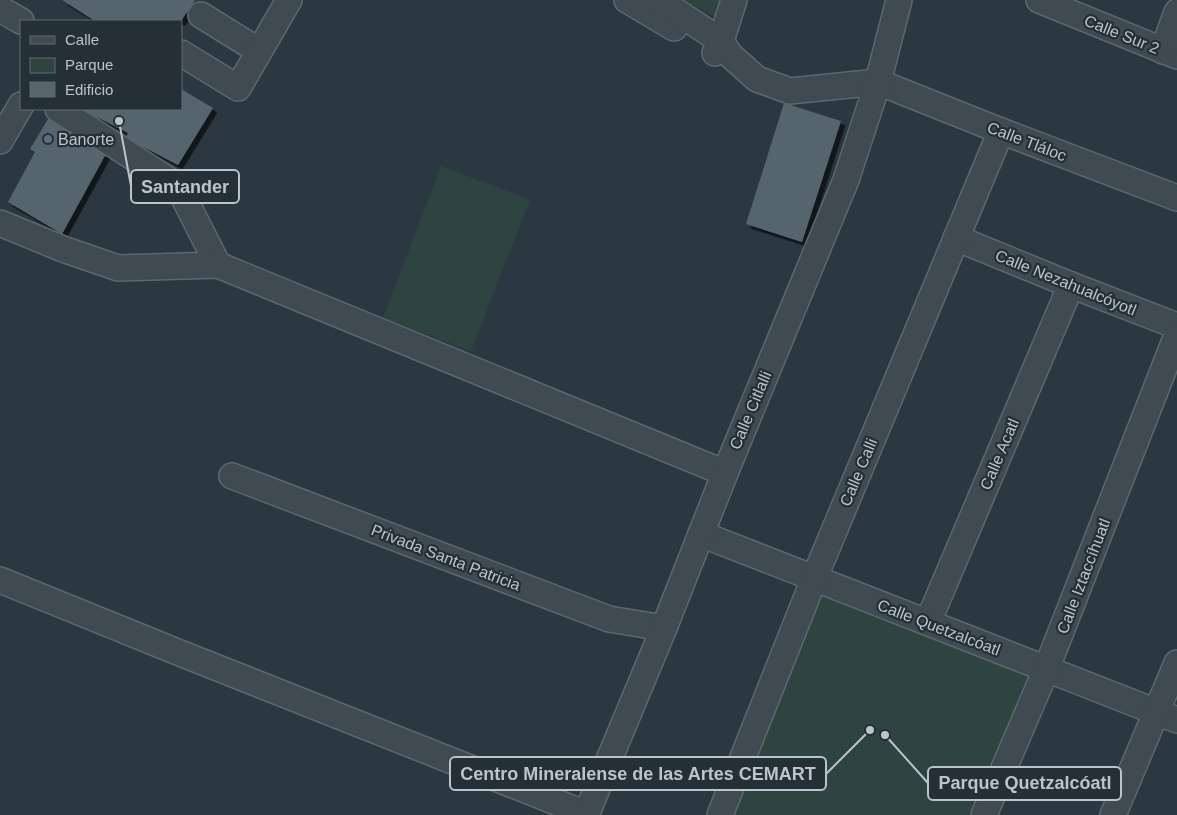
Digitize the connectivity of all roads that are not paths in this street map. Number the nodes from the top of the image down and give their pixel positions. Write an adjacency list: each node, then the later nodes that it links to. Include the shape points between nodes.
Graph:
1 (289, 0): 12 (street)
2 (627, 0): 11 (street)
3 (659, 0): 11 (street)
4 (734, 0): 11 (street)
5 (899, 0): 15 (street, Calle Citlalli)
6 (1039, 0): 13 (street, Calle Sur 2)
7 (0, 9): 10 (street)
8 (1177, 12): 13 (street)
9 (201, 16): 12 (street)
10 (20, 20)
11 (722, 49): 15 (street, via 757,79 790,91)
12 (259, 51): 14 (street, via 238,88)
13 (1170, 53)
14 (182, 54)
15 (878, 82): 18 (street, Calle Tláloc); 27 (street, Calle Citlalli, via 846,180)
16 (20, 107): 19 (street)
17 (60, 110): 23 (street, via 178,186)
18 (1001, 131): 20 (street, Calle Tláloc); 22 (street, Calle Calli)
19 (0, 141)
20 (1177, 198)
21 (0, 223): 23 (street, via 118,268)
22 (956, 238): 24 (street, Calle Nezahualcóyotl); 30 (street, Calle Calli)
23 (218, 265): 27 (street)
24 (1070, 285): 25 (street, Calle Nezahualcóyotl); 32 (street, Calle Acatl)
25 (1177, 326)
26 (1177, 335): 35 (street, Calle Iztaccíhuatl)
27 (724, 472): 29 (street, Calle Citlalli)
28 (232, 476): 33 (street, Privada Santa Patricia, via 609,619)
29 (701, 534): 30 (street, Calle Quetzalcóatl); 33 (street, Calle Citlalli)
30 (814, 579): 32 (street, Calle Quetzalcóatl); 38 (street, Calle Calli)
31 (0, 580): 37 (street)
32 (928, 622): 35 (street, Calle Quetzalcóatl)
33 (664, 628): 37 (street, Calle Citlalli)
34 (1177, 663): 36 (street)
35 (1046, 670): 36 (street, Calle Quetzalcóatl); 39 (street, Calle Iztaccíhuatl)
36 (1167, 716): 40 (street)
37 (587, 814)
38 (720, 815)
39 (984, 815)
40 (1113, 815)

